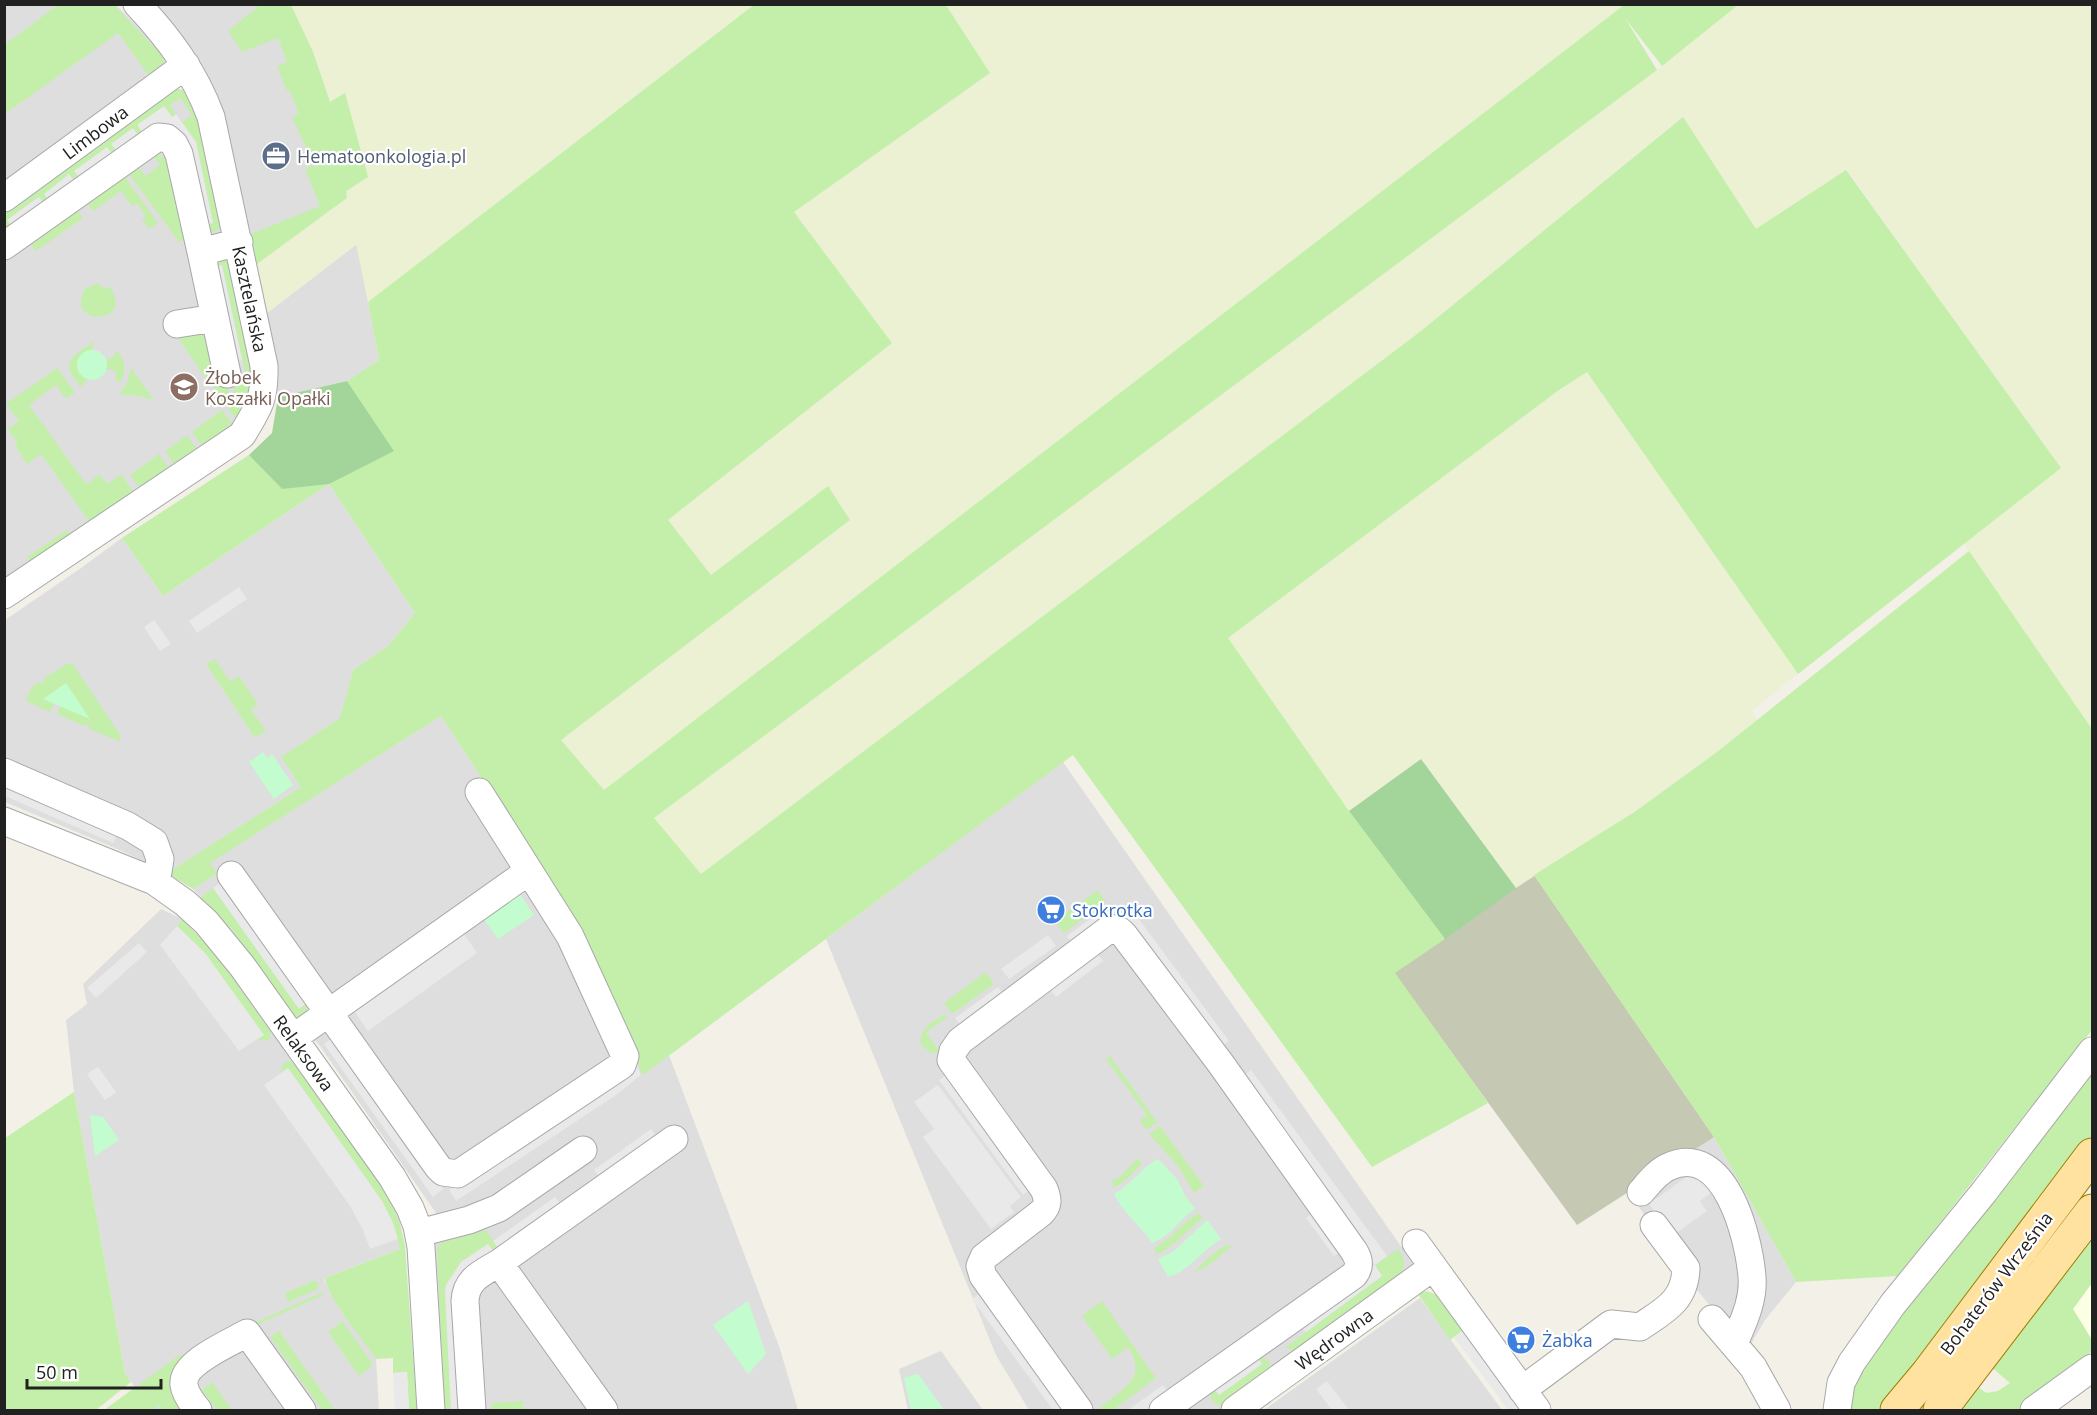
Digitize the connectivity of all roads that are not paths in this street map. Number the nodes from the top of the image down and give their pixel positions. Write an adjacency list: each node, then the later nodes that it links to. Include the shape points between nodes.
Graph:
1 (137, 4): 2 (street, Kasztelańska)
2 (186, 65): 3 (street, Limbowa); 4 (street, Kasztelańska, via 211,117)
3 (4, 198)
4 (238, 242): 6 (street); 10 (street, Kasztelańska, via 264,366 265,389 260,406 242,435)
5 (4, 246): 6 (street, via 158,137 167,138 179,154)
6 (201, 252): 7 (street)
7 (215, 318): 8 (street); 9 (street)
8 (177, 324)
9 (227, 374)
10 (4, 595)
11 (4, 772): 16 (street, via 128,826 154,842 160,859)
12 (479, 792): 14 (street)
13 (4, 821): 16 (street, Relaksowa)
14 (529, 871): 17 (street); 17 (street, via 570,936 625,1056 622,1065 465,1172 450,1174 438,1167)
15 (231, 875): 17 (street)
16 (154, 881): 18 (street, Relaksowa, via 206,922)
17 (329, 1014): 18 (street)
18 (293, 1038): 26 (street, Relaksowa, via 396,1182)
19 (2092, 1052): 46 (street, via 1893,1304 1852,1362 1841,1383)
20 (674, 1139): 23 (street)
21 (2092, 1155): 47 (main road, Bohaterów Września)
22 (1641, 1192): 32 (street, via 1665,1168 1680,1162 1700,1164 1713,1172 1732,1200 1743,1226 1752,1278 1750,1305)
23 (587, 1200): 26 (street, via 573,1157 499,1208); 28 (street)
24 (2092, 1211): 48 (main road, Bohaterów Września)
25 (1654, 1225): 35 (street, via 1686,1268 1684,1285 1675,1303 1640,1328 1611,1324)
26 (419, 1233): 39 (street, Relaksowa)
27 (1416, 1243): 29 (street)
28 (499, 1263): 40 (street, via 472,1280 465,1292); 41 (street)
29 (1433, 1267): 34 (street, Wędrowna); 35 (street)
30 (1712, 1319): 32 (street)
31 (1267, 1338): 34 (street); 36 (street); 42 (street, via 1354,1275 1358,1270 1357,1257 1125,935 1118,929 1108,930 960,1041 951,1060 1048,1198 1047,1208 984,1257 983,1276)
32 (1734, 1344): 45 (street, via 1753,1367)
33 (2092, 1368): 49 (street)
34 (1291, 1370): 44 (street, Wędrowna)
35 (1529, 1400)
36 (1195, 1401): 43 (street)
37 (198, 1410): 38 (street, via 184,1386 191,1365 247,1333)
38 (302, 1410)
39 (431, 1410)
40 (472, 1410)
41 (604, 1410)
42 (1079, 1410)
43 (1163, 1410)
44 (1235, 1410)
45 (1777, 1410)
46 (1837, 1410)
47 (1897, 1410)
48 (1940, 1410)
49 (2034, 1410)

